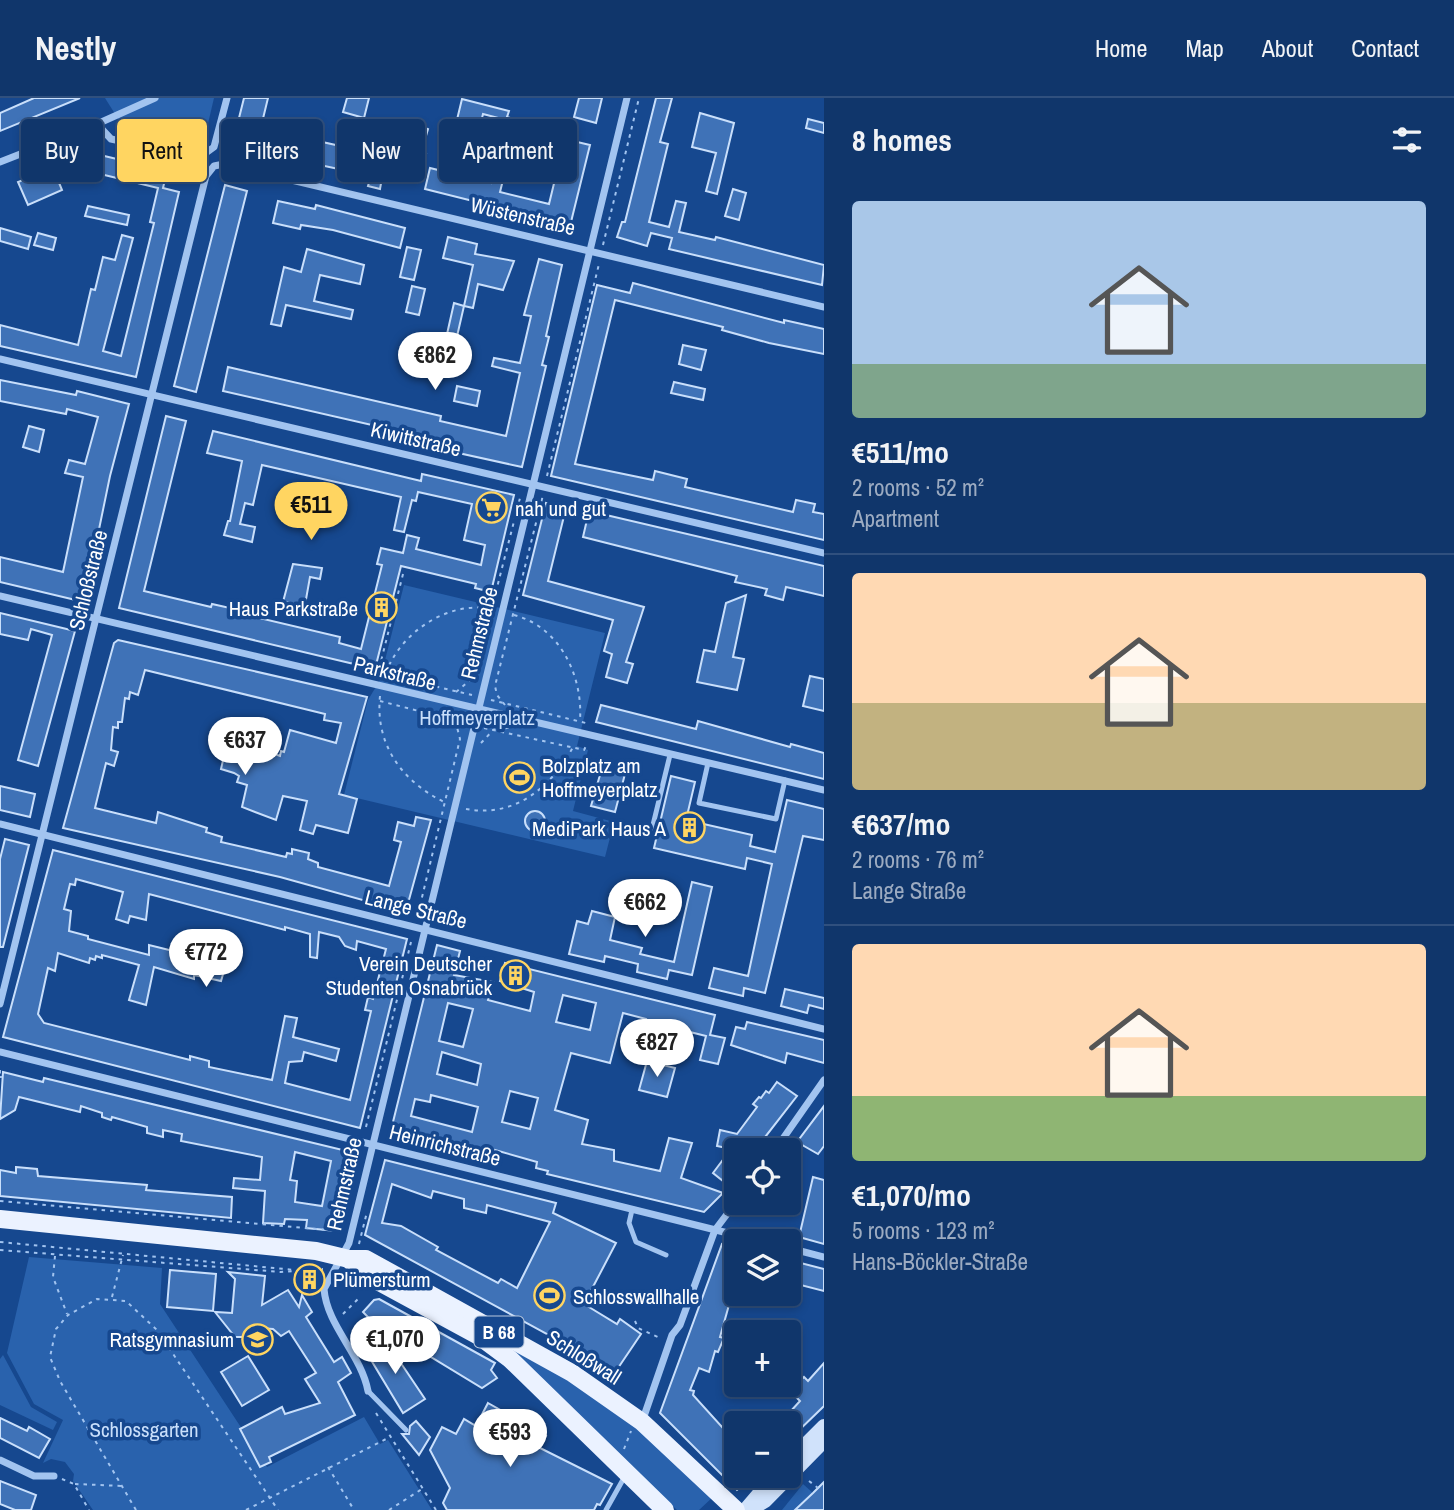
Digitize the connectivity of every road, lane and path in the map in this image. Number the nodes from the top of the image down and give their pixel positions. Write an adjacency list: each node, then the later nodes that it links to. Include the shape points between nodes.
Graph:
1 (155, 98): 5 (street)
2 (227, 98): 6 (street, via 214,147 199,158 111,139)
3 (627, 98): 10 (street, Rehmstraße)
4 (639, 98): 11 (path, Rehmstraße)
5 (103, 121)
6 (103, 130)
7 (21, 154): 8 (street)
8 (0, 162)
9 (214, 166): 10 (street, Wüstenstraße, via 224,163); 14 (street, Schloßstraße, via 206,176)
10 (590, 250): 11 (street, Wüstenstraße); 15 (street, Rehmstraße)
11 (601, 253): 12 (street, Wüstenstraße); 16 (path, Rehmstraße)
12 (824, 307)
13 (0, 359): 14 (street, Kiwittstraße)
14 (152, 395): 15 (street, Kiwittstraße); 24 (street, Schloßstraße)
15 (533, 485): 16 (street, Kiwittstraße); 22 (street, Rehmstraße)
16 (544, 488): 18 (street, Kiwittstraße); 23 (path, Rehmstraße)
17 (517, 501): 21 (path, Rehmstraße)
18 (824, 554)
19 (403, 574): 25 (path, via 378,673)
20 (0, 596): 24 (street, Parkstraße)
21 (490, 609): 22 (path); 25 (path, via 468,609 428,622 405,641); 27 (path, Rehmstraße, via 474,677)
22 (502, 612): 23 (path); 28 (street, Rehmstraße)
23 (513, 615): 30 (path, Rehmstraße, via 495,686); 32 (path, via 538,626 568,657 577,682)
24 (97, 620): 26 (street, Parkstraße); 44 (street, Schloßstraße)
25 (385, 675): 27 (path)
26 (381, 687): 29 (path); 31 (street, Parkstraße)
27 (456, 692): 28 (path)
28 (481, 697): 30 (path); 31 (street, Rehmstraße)
29 (380, 701): 40 (path, via 381,729 397,765 421,791); 40 (path, Rehmstraße, via 450,718 457,727 460,739)
30 (503, 703): 32 (path)
31 (478, 711): 34 (street, Parkstraße); 45 (street, Rehmstraße)
32 (579, 721): 34 (path, via 590,723)
33 (496, 730): 35 (path)
34 (592, 737): 35 (path, via 584,750); 36 (street, Parkstraße)
35 (573, 747): 41 (path, via 555,776 525,800 494,811)
36 (670, 755): 37 (street, Parkstraße); 43 (lane)
37 (708, 763): 38 (street, Parkstraße); 38 (lane, via 699,803 776,819)
38 (785, 780): 39 (street, Parkstraße)
39 (824, 790)
40 (444, 802): 45 (path, Rehmstraße, via 418,906)
41 (465, 809)
42 (0, 824): 44 (street, Lange Straße)
43 (652, 830)
44 (43, 835): 45 (street, Lange Straße); 46 (street, Schloßstraße)
45 (421, 928): 48 (path, Rehmstraße); 49 (street, Lange Straße); 53 (street, Rehmstraße)
46 (0, 1004)
47 (389, 1010): 48 (path)
48 (394, 1012): 53 (path, Rehmstraße)
49 (824, 1029)
50 (0, 1052): 53 (street, Heinrichstraße)
51 (824, 1080): 52 (street)
52 (783, 1138)
53 (367, 1143): 54 (path, Rehmstraße, via 342,1231); 55 (street, Heinrichstraße); 67 (street, Rehmstraße)
54 (0, 1201)
55 (632, 1210): 58 (street, Heinrichstraße); 65 (lane, via 629,1223 636,1242)
56 (726, 1215): 58 (street)
57 (0, 1219): 67 (main road, Schloßwall / B 68, via 316,1251)
58 (715, 1230): 59 (street, Heinrichstraße); 80 (street, via 680,1325)
59 (724, 1232)
60 (0, 1241): 63 (path)
61 (0, 1250): 64 (path)
62 (801, 1251): 66 (street)
63 (124, 1253): 68 (path); 71 (path)
64 (56, 1255): 68 (path); 75 (path, via 53,1277)
65 (666, 1255)
66 (824, 1257)
67 (345, 1258): 79 (street, Rehmstraße, via 326,1284 325,1300 364,1370); 80 (main road, Schloßwall / B 68, via 366,1259 561,1366); 88 (main road, Schloßwall / B 68, via 361,1272 479,1336 510,1359)
68 (121, 1261): 69 (path); 73 (path)
69 (226, 1268): 71 (path); 72 (path)
70 (312, 1268): 71 (path)
71 (299, 1271)
72 (226, 1272)
73 (111, 1297): 75 (path); 96 (path, via 137,1308 157,1330)
74 (359, 1298): 76 (path)
75 (68, 1315): 92 (path, via 57,1329 50,1357)
76 (341, 1316)
77 (635, 1321): 78 (path, via 638,1328)
78 (661, 1338)
79 (368, 1391): 82 (lane); 83 (path)
80 (637, 1419): 88 (path); 106 (main road, Schloßwall / B 68)
81 (824, 1426): 85 (main road)
82 (405, 1430)
83 (390, 1437): 87 (path); 95 (path)
84 (824, 1440): 107 (main road, via 765,1501)
85 (801, 1449)
86 (0, 1460): 89 (street, via 34,1476)
87 (328, 1467): 96 (path); 101 (path)
88 (622, 1469): 104 (lane); 105 (main road, Schloßwall / B 68)
89 (54, 1476): 91 (path)
90 (809, 1480): 94 (path)
91 (74, 1484): 92 (path); 97 (path)
92 (122, 1486): 98 (path)
93 (765, 1488): 107 (main road)
94 (818, 1488)
95 (423, 1489): 102 (path); 103 (path)
96 (270, 1496): 99 (path); 100 (path)
97 (89, 1510)
98 (136, 1510)
99 (246, 1510)
100 (278, 1510)
101 (354, 1510)
102 (389, 1510)
103 (436, 1510)
104 (606, 1510)
105 (665, 1510)
106 (736, 1510)
107 (747, 1510)

